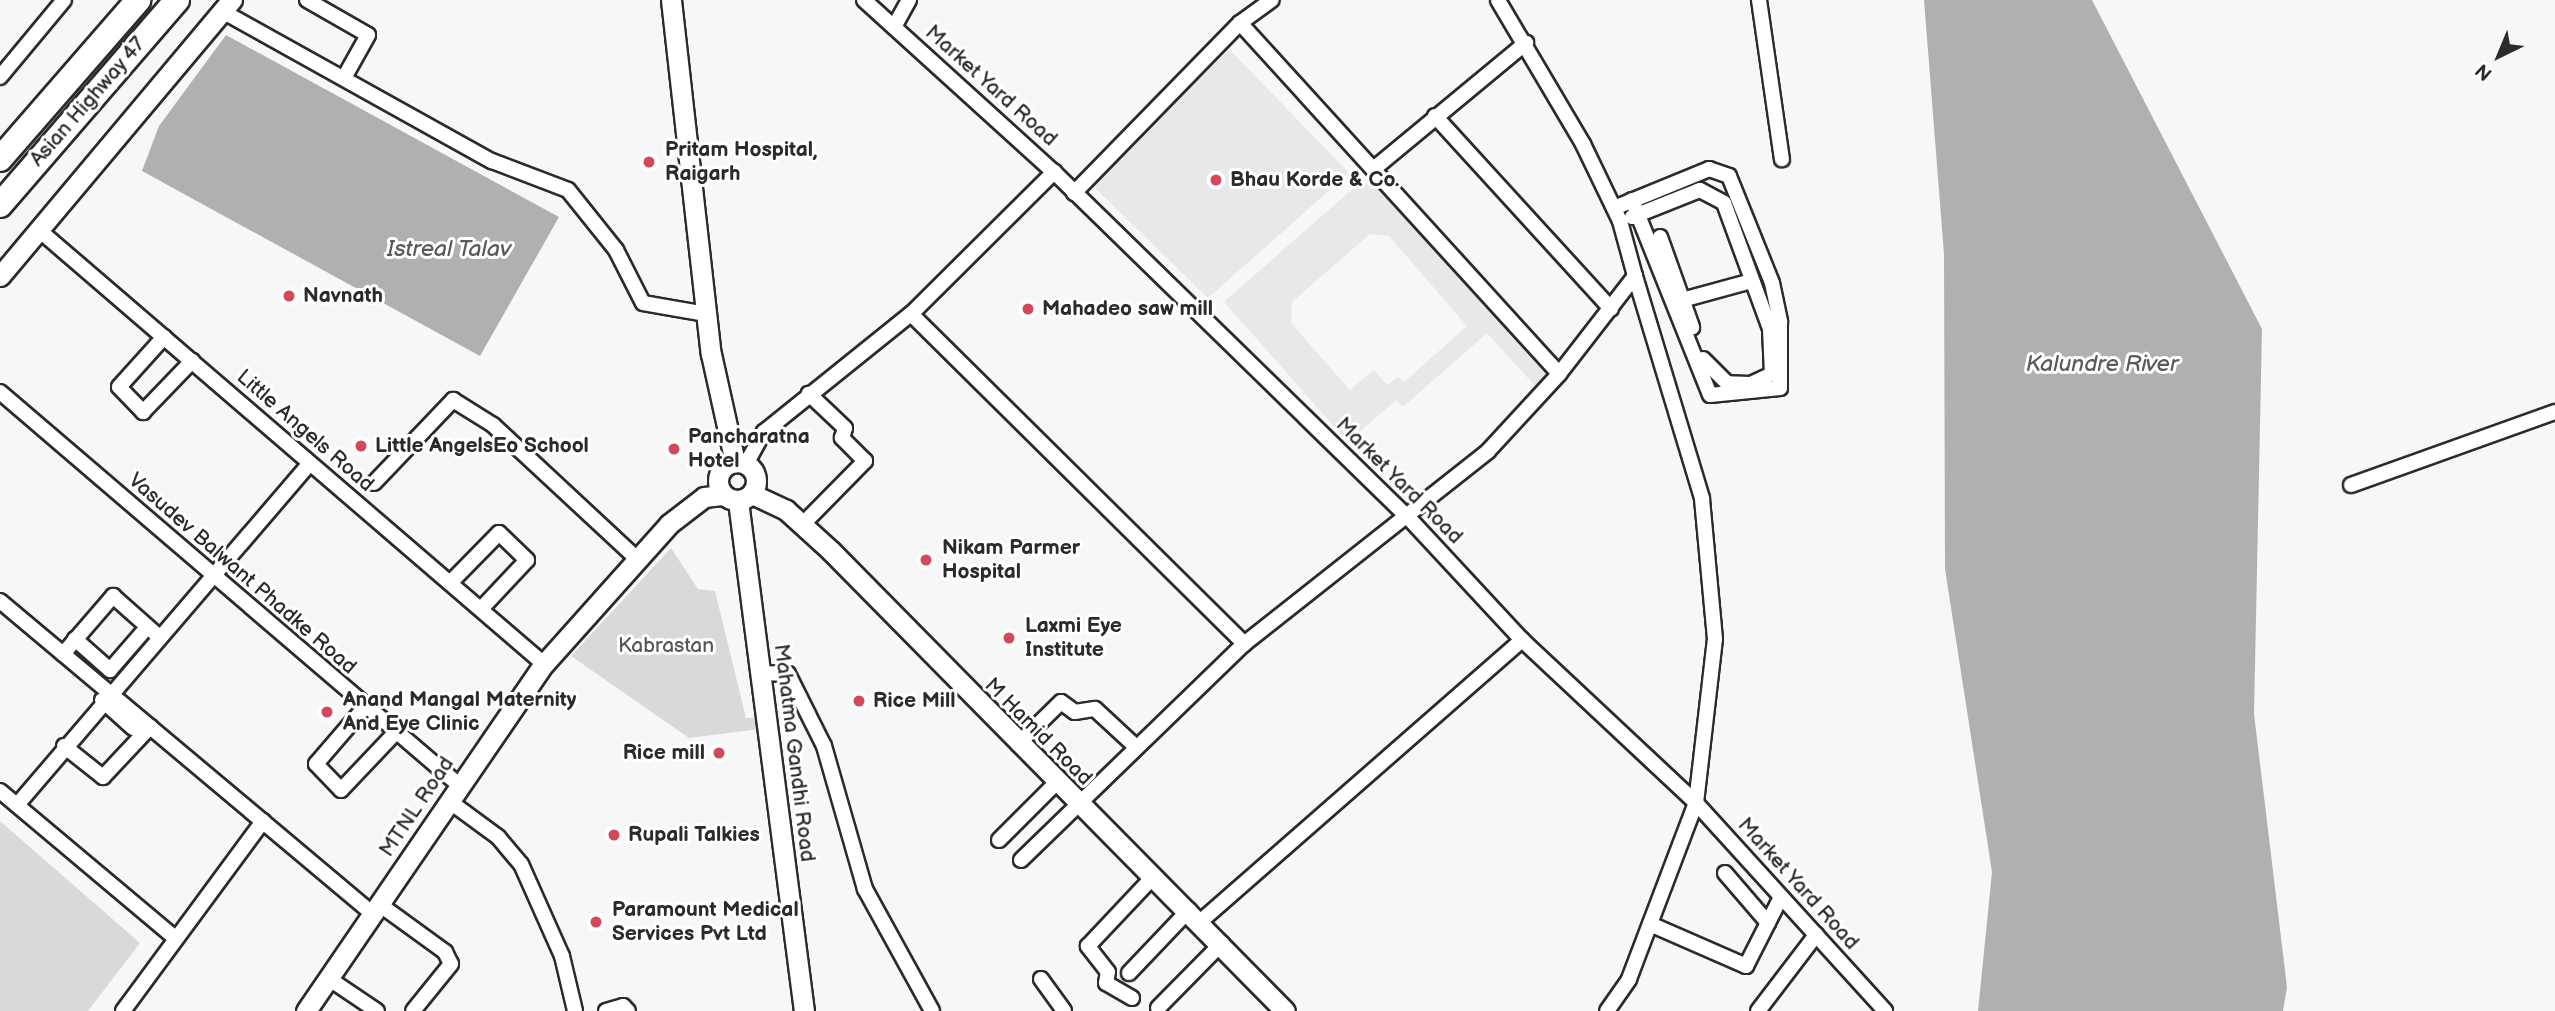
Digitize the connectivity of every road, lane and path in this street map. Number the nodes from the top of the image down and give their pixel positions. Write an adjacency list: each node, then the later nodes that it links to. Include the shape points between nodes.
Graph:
1 (64, 0): 15 (street)
2 (138, 0): 18 (highway, Asian Highway 47)
3 (177, 0): 23 (highway, Asian Highway 47)
4 (307, 0): 16 (street, via 368,35)
5 (671, 0): 33 (main road)
6 (864, 0): 13 (street, Market Yard Road)
7 (909, 0): 13 (street)
8 (1272, 0): 12 (street)
9 (1498, 0): 14 (street)
10 (1759, 0): 19 (street)
11 (227, 5): 16 (street); 26 (main road)
12 (1240, 23): 20 (street); 22 (street)
13 (894, 27): 21 (street, Market Yard Road)
14 (1526, 43): 17 (street); 25 (street)
15 (0, 77)
16 (344, 78): 33 (street, via 492,161 568,190 616,250 643,303)
17 (1435, 116): 20 (street); 32 (street)
18 (0, 159)
19 (1782, 159)
20 (1376, 167): 37 (street)
21 (1054, 172): 22 (street, Market Yard Road); 34 (street)
22 (1074, 194): 46 (street, Market Yard Road)
23 (0, 205)
24 (1635, 207): 24 (street, via 1709,169 1729,176 1772,283 1784,371 1780,388 1710,395); 25 (street); 30 (street, via 1700,190 1714,194 1724,203)
25 (1617, 214): 29 (street)
26 (39, 230): 28 (main road); 35 (street, Little Angels Road)
27 (1660, 237): 31 (street)
28 (0, 276)
29 (1635, 276): 32 (street); 72 (street, via 1702,498 1716,639)
30 (1752, 281): 31 (street); 31 (street, via 1774,357 1772,374 1751,384 1727,383 1707,369)
31 (1682, 300)
32 (1611, 309): 37 (street)
33 (706, 314): 42 (main road)
34 (911, 314): 39 (street); 56 (street)
35 (163, 337): 36 (street, Little Angels Road); 36 (street, via 119,387 143,412)
36 (192, 361): 41 (street, Little Angels Road)
37 (1559, 374): 46 (street, via 1489,451)
38 (0, 392): 49 (street, Vasudev Balwant Phadke Road)
39 (809, 394): 42 (street, via 764,432); 47 (street, via 845,428 842,438 865,461)
40 (2555, 412): 44 (street)
41 (310, 463): 49 (street); 50 (street, Little Angels Road)
42 (741, 463): 45 (main road, Mahatma Gandhi Road, via 756,477); 45 (main road, via 718,478)
43 (374, 483): 48 (street, via 453,400 493,425)
44 (2351, 485)
45 (738, 497): 47 (main road, M Hamid Road); 48 (main road, MTNL Road, via 704,497); 60 (main road, Mahatma Gandhi Road)
46 (1406, 515): 55 (street, Market Yard Road); 56 (street)
47 (802, 525): 65 (main road, M Hamid Road)
48 (637, 559): 58 (main road, MTNL Road)
49 (210, 577): 53 (street); 62 (street, Vasudev Balwant Phadke Road)
50 (465, 596): 50 (street, via 499,533 527,560); 58 (street, Little Angels Road)
51 (0, 601): 57 (street)
52 (142, 633): 59 (street)
53 (158, 636): 54 (street, via 113,596); 61 (street)
54 (75, 639): 57 (street); 59 (street)
55 (1522, 640): 72 (street, Market Yard Road); 81 (street)
56 (1244, 645): 67 (street)
57 (63, 654): 61 (street)
58 (544, 664): 70 (main road, MTNL Road)
59 (110, 670): 61 (street)
60 (762, 673): 99 (main road, Mahatma Gandhi Road); 100 (street, via 788,674 824,746 866,889)
61 (106, 702): 63 (street); 66 (street)
62 (365, 707): 64 (street, Vasudev Balwant Phadke Road); 64 (street, via 316,764 341,790)
63 (140, 731): 66 (street, via 99,777); 74 (street)
64 (396, 732): 70 (street, Vasudev Balwant Phadke Road)
65 (1018, 744): 67 (street, via 1061,702 1075,712 1095,709); 68 (main road, M Hamid Road)
66 (64, 746): 73 (street)
67 (1135, 746): 71 (street)
68 (1056, 783): 71 (main road, M Hamid Road); 75 (street)
69 (0, 791): 73 (street)
70 (454, 793): 80 (main road, MTNL Road); 96 (street, Vasudev Balwant Phadke Road, via 521,864 562,956)
71 (1076, 802): 76 (street); 78 (main road, M Hamid Road)
72 (1696, 803): 79 (street, Market Yard Road); 83 (street)
73 (17, 805): 85 (street)
74 (263, 821): 80 (street); 85 (street)
75 (999, 840)
76 (1021, 860)
77 (1725, 873): 82 (street)
78 (1154, 876): 81 (main road, M Hamid Road); 90 (street, via 1088,946 1108,972 1106,983)
79 (1781, 897): 82 (street); 84 (street, Market Yard Road)
80 (376, 909): 88 (main road, MTNL Road); 95 (street, via 445,952 452,964)
81 (1195, 916): 86 (main road, M Hamid Road); 87 (street)
82 (1768, 923): 83 (street, via 1741,967)
83 (1650, 924): 103 (street, via 1629,979)
84 (1816, 935): 104 (street); 105 (street, Market Yard Road)
85 (173, 936): 92 (street)
86 (1222, 943): 91 (street); 102 (main road, M Hamid Road)
87 (1129, 973)
88 (328, 978): 93 (main road, MTNL Road); 94 (street)
89 (1041, 979): 101 (street)
90 (1132, 998)
91 (1158, 1008)
92 (123, 1011)
93 (306, 1011)
94 (377, 1011)
95 (413, 1011)
96 (575, 1011)
97 (606, 1011): 98 (street, via 623,1006)
98 (628, 1011)
99 (804, 1011)
100 (932, 1011)
101 (1064, 1011)
102 (1285, 1011)
103 (1607, 1011)
104 (1758, 1011)
105 (1884, 1011)

